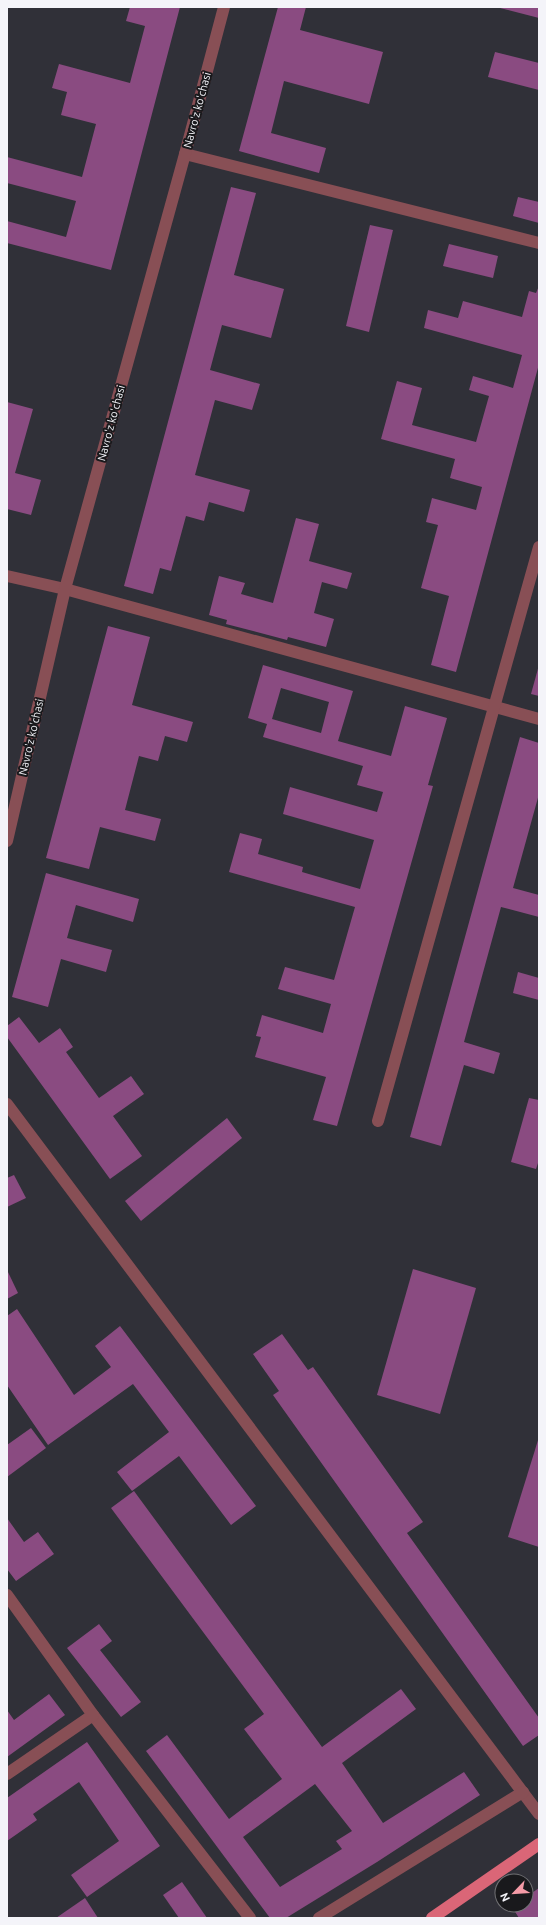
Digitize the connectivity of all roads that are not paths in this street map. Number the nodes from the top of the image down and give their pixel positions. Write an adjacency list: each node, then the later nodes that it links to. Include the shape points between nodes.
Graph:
1 (224, 7): 2 (street, Navro'z ko'chasi)
2 (185, 154): 3 (street); 6 (street, Navro'z ko'chasi)
3 (539, 243)
4 (539, 547): 7 (street)
5 (7, 576): 6 (street)
6 (65, 589): 7 (street); 9 (street, Navro'z ko'chasi)
7 (493, 706): 8 (street); 11 (street)
8 (539, 719)
9 (7, 841)
10 (7, 1104): 15 (street)
11 (378, 1120)
12 (7, 1594): 13 (street)
13 (93, 1715): 14 (street); 18 (street)
14 (7, 1774)
15 (523, 1792): 16 (street); 19 (street)
16 (539, 1814)
17 (539, 1844): 20 (main road)
18 (250, 1918)
19 (319, 1918)
20 (432, 1918)

